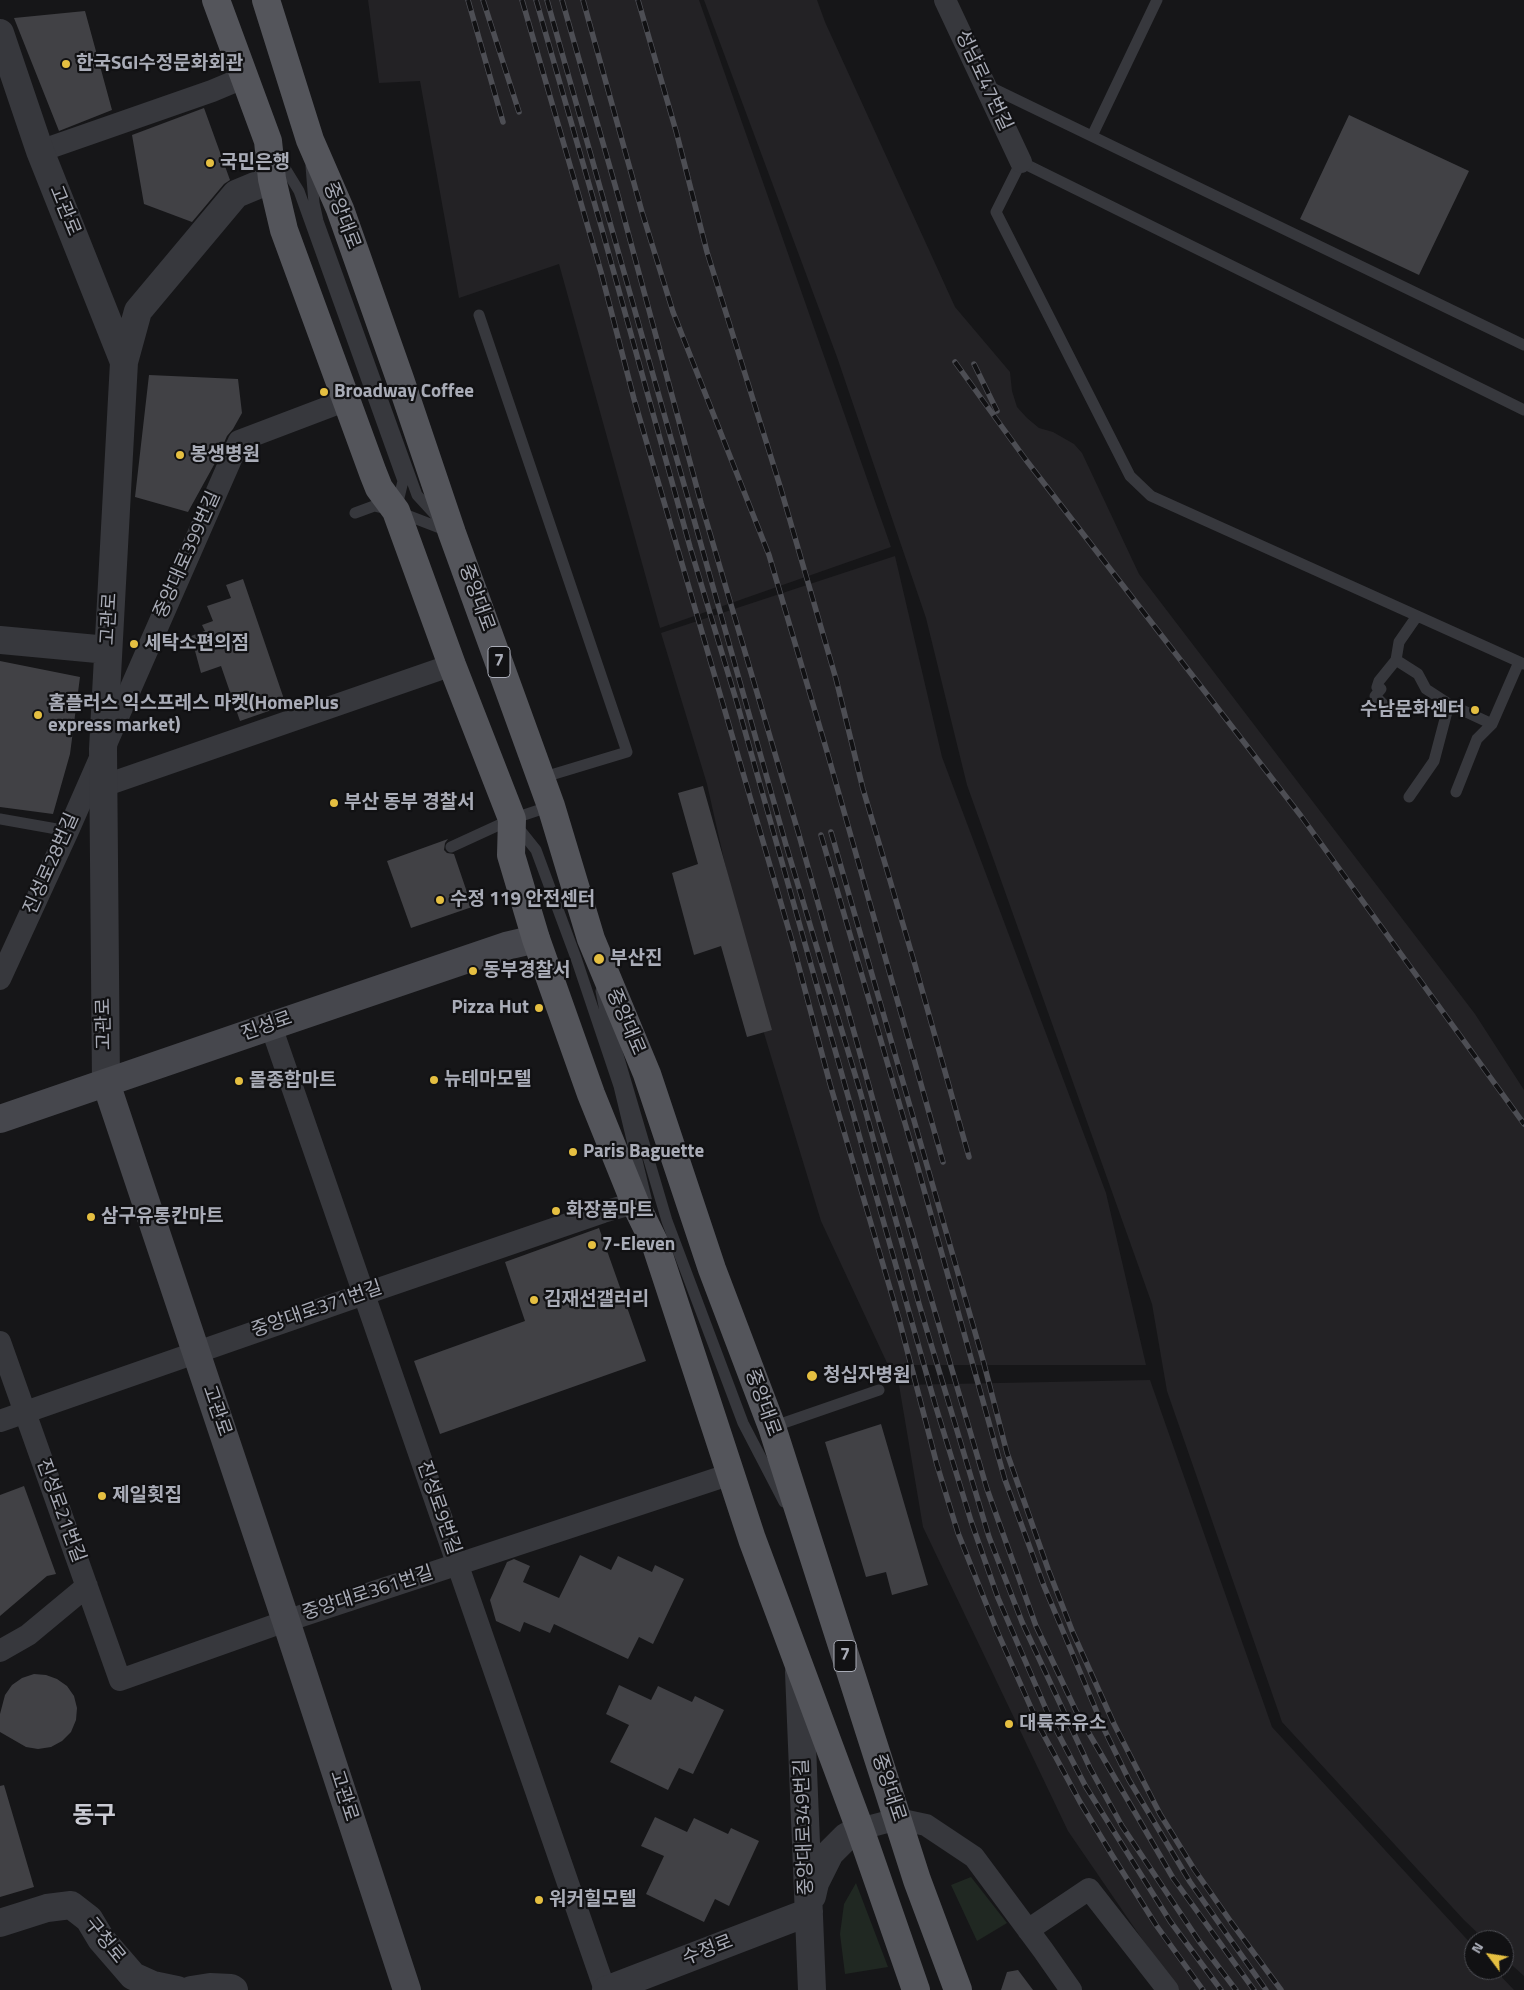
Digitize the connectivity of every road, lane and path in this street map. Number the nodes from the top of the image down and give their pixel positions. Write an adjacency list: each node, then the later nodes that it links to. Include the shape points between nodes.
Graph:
1 (216, 0): 6 (main road, 중앙대로)
2 (266, 0): 20 (main road, 중앙대로 / 7, via 310,140 343,218)
3 (945, 0): 7 (street, 성남로47번길)
4 (1157, 0): 8 (lane)
5 (0, 33): 10 (street, 고관로)
6 (243, 78): 9 (main road, 중앙대로); 10 (street)
7 (986, 85): 8 (lane); 11 (street, 성남로47번길)
8 (1092, 136): 14 (lane)
9 (268, 140): 12 (main road, 중앙대로); 18 (lane, via 299,191 402,482)
10 (40, 152): 15 (street, 고관로)
11 (1021, 162): 17 (lane); 21 (lane, via 996,212 1130,476 1151,496)
12 (272, 180): 15 (street, via 236,194 138,311); 16 (main road, 중앙대로, via 284,230)
13 (479, 315): 31 (lane, via 627,752)
14 (1524, 346)
15 (124, 362): 23 (street, 고관로)
16 (347, 400): 18 (main road, 중앙대로, via 373,473); 30 (street, 중앙대로399번길, via 239,441)
17 (1524, 410)
18 (396, 511): 19 (lane, via 374,506); 20 (lane); 26 (main road, 중앙대로)
19 (355, 513)
20 (452, 533): 31 (main road, 중앙대로 / 7)
21 (1417, 616): 24 (lane, via 1399,642); 25 (lane)
22 (0, 640): 23 (street)
23 (108, 650): 30 (street, 고관로)
24 (1396, 660): 27 (lane, via 1377,686 1381,689 1375,696); 28 (lane, via 1418,674 1426,689)
25 (1522, 663): 29 (lane)
26 (452, 665): 32 (street); 37 (main road, 중앙대로)
27 (1383, 704)
28 (1449, 704): 29 (lane); 34 (lane, via 1434,761)
29 (1492, 724): 33 (lane, via 1477,739)
30 (103, 749): 32 (street, 고관로); 38 (street, 진성로28번길)
31 (541, 778): 35 (main road, 중앙대로 / 7)
32 (103, 786): 44 (street, 고관로)
33 (1456, 792)
34 (1409, 797)
35 (551, 806): 37 (lane); 41 (main road, 중앙대로 / 7)
36 (0, 819): 38 (lane)
37 (512, 819): 39 (lane); 40 (main road, 중앙대로, via 511,855); 47 (lane, via 536,850 583,976 619,1086)
38 (68, 831): 42 (street, 진성로28번길)
39 (451, 847)
40 (536, 939): 43 (main road, 진성로, via 506,946); 46 (main road, 중앙대로, via 591,1094)
41 (591, 939): 54 (main road, 중앙대로 / 7, via 647,1074 712,1269); 57 (lane, via 605,1011 667,1221 743,1423)
42 (0, 979)
43 (271, 1026): 44 (main road, 진성로); 48 (street, 진성로9번길)
44 (106, 1083): 45 (main road, 진성로); 50 (main road, 고관로)
45 (0, 1119)
46 (635, 1203): 47 (main road, 중앙대로); 48 (street, 중앙대로371번길)
47 (656, 1246): 55 (main road, 중앙대로)
48 (364, 1294): 50 (street, 중앙대로371번길); 56 (street, 진성로9번길)
49 (0, 1342): 52 (street, 진성로21번길)
50 (196, 1352): 52 (street, 중앙대로371번길); 59 (main road, 고관로)
51 (878, 1390): 54 (lane)
52 (25, 1412): 53 (street, 중앙대로371번길); 58 (street, 진성로21번길)
53 (0, 1421)
54 (772, 1427): 57 (main road, 중앙대로 / 7)
55 (731, 1474): 56 (street, 중앙대로361번길); 61 (main road, 중앙대로)
56 (457, 1564): 59 (street, 중앙대로361번길); 72 (street, 진성로9번길)
57 (815, 1564): 63 (main road, 중앙대로 / 7)
58 (87, 1586): 60 (street, via 28,1634); 62 (street, 진성로21번길)
59 (286, 1620): 62 (street, 중앙대로361번길); 71 (main road, 고관로)
60 (0, 1652)
61 (799, 1664): 64 (main road, 중앙대로); 65 (street, 중앙대로349번길)
62 (120, 1680)
63 (898, 1819): 64 (street); 67 (street, via 926,1825 974,1857); 75 (main road, 중앙대로 / 7)
64 (860, 1829): 65 (street, via 830,1853 815,1883); 74 (main road, 중앙대로)
65 (809, 1912): 72 (street, 수정로); 73 (street, 중앙대로349번길)
66 (0, 1923): 68 (street, 구청로, via 47,1908 71,1905 89,1919 101,1939 133,1976 153,1985)
67 (1028, 1930): 76 (street); 77 (street, via 1089,1889)
68 (177, 1990)
69 (191, 1990): 70 (street, via 210,1987)
70 (234, 1990)
71 (407, 1990)
72 (606, 1990)
73 (812, 1990)
74 (916, 1990)
75 (958, 1990)
76 (1071, 1990)
77 (1168, 1990)

